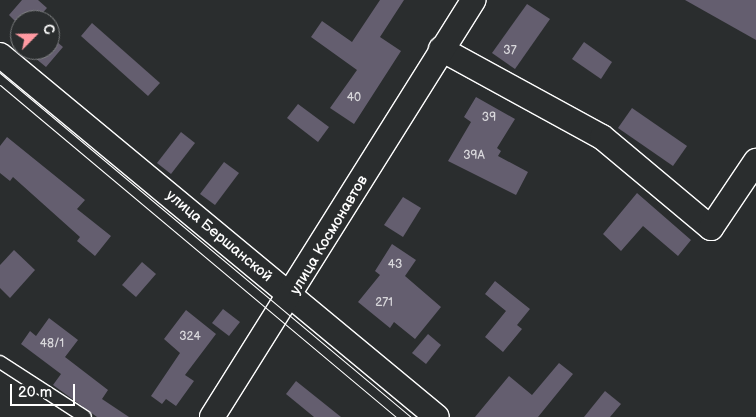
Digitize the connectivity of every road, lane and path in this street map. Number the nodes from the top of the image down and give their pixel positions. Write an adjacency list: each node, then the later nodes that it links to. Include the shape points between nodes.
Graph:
1 (474, 0): 2 (street, улица Космонавтов)
2 (441, 49): 4 (street, via 602,137 711,228); 5 (street, улица Космонавтов)
3 (0, 55): 5 (street, улица Бершанской)
4 (756, 161)
5 (292, 296): 8 (street, улица Космонавтов); 9 (street, улица Бершанской)
6 (0, 362): 7 (lane)
7 (86, 417)
8 (212, 417)
9 (437, 417)

